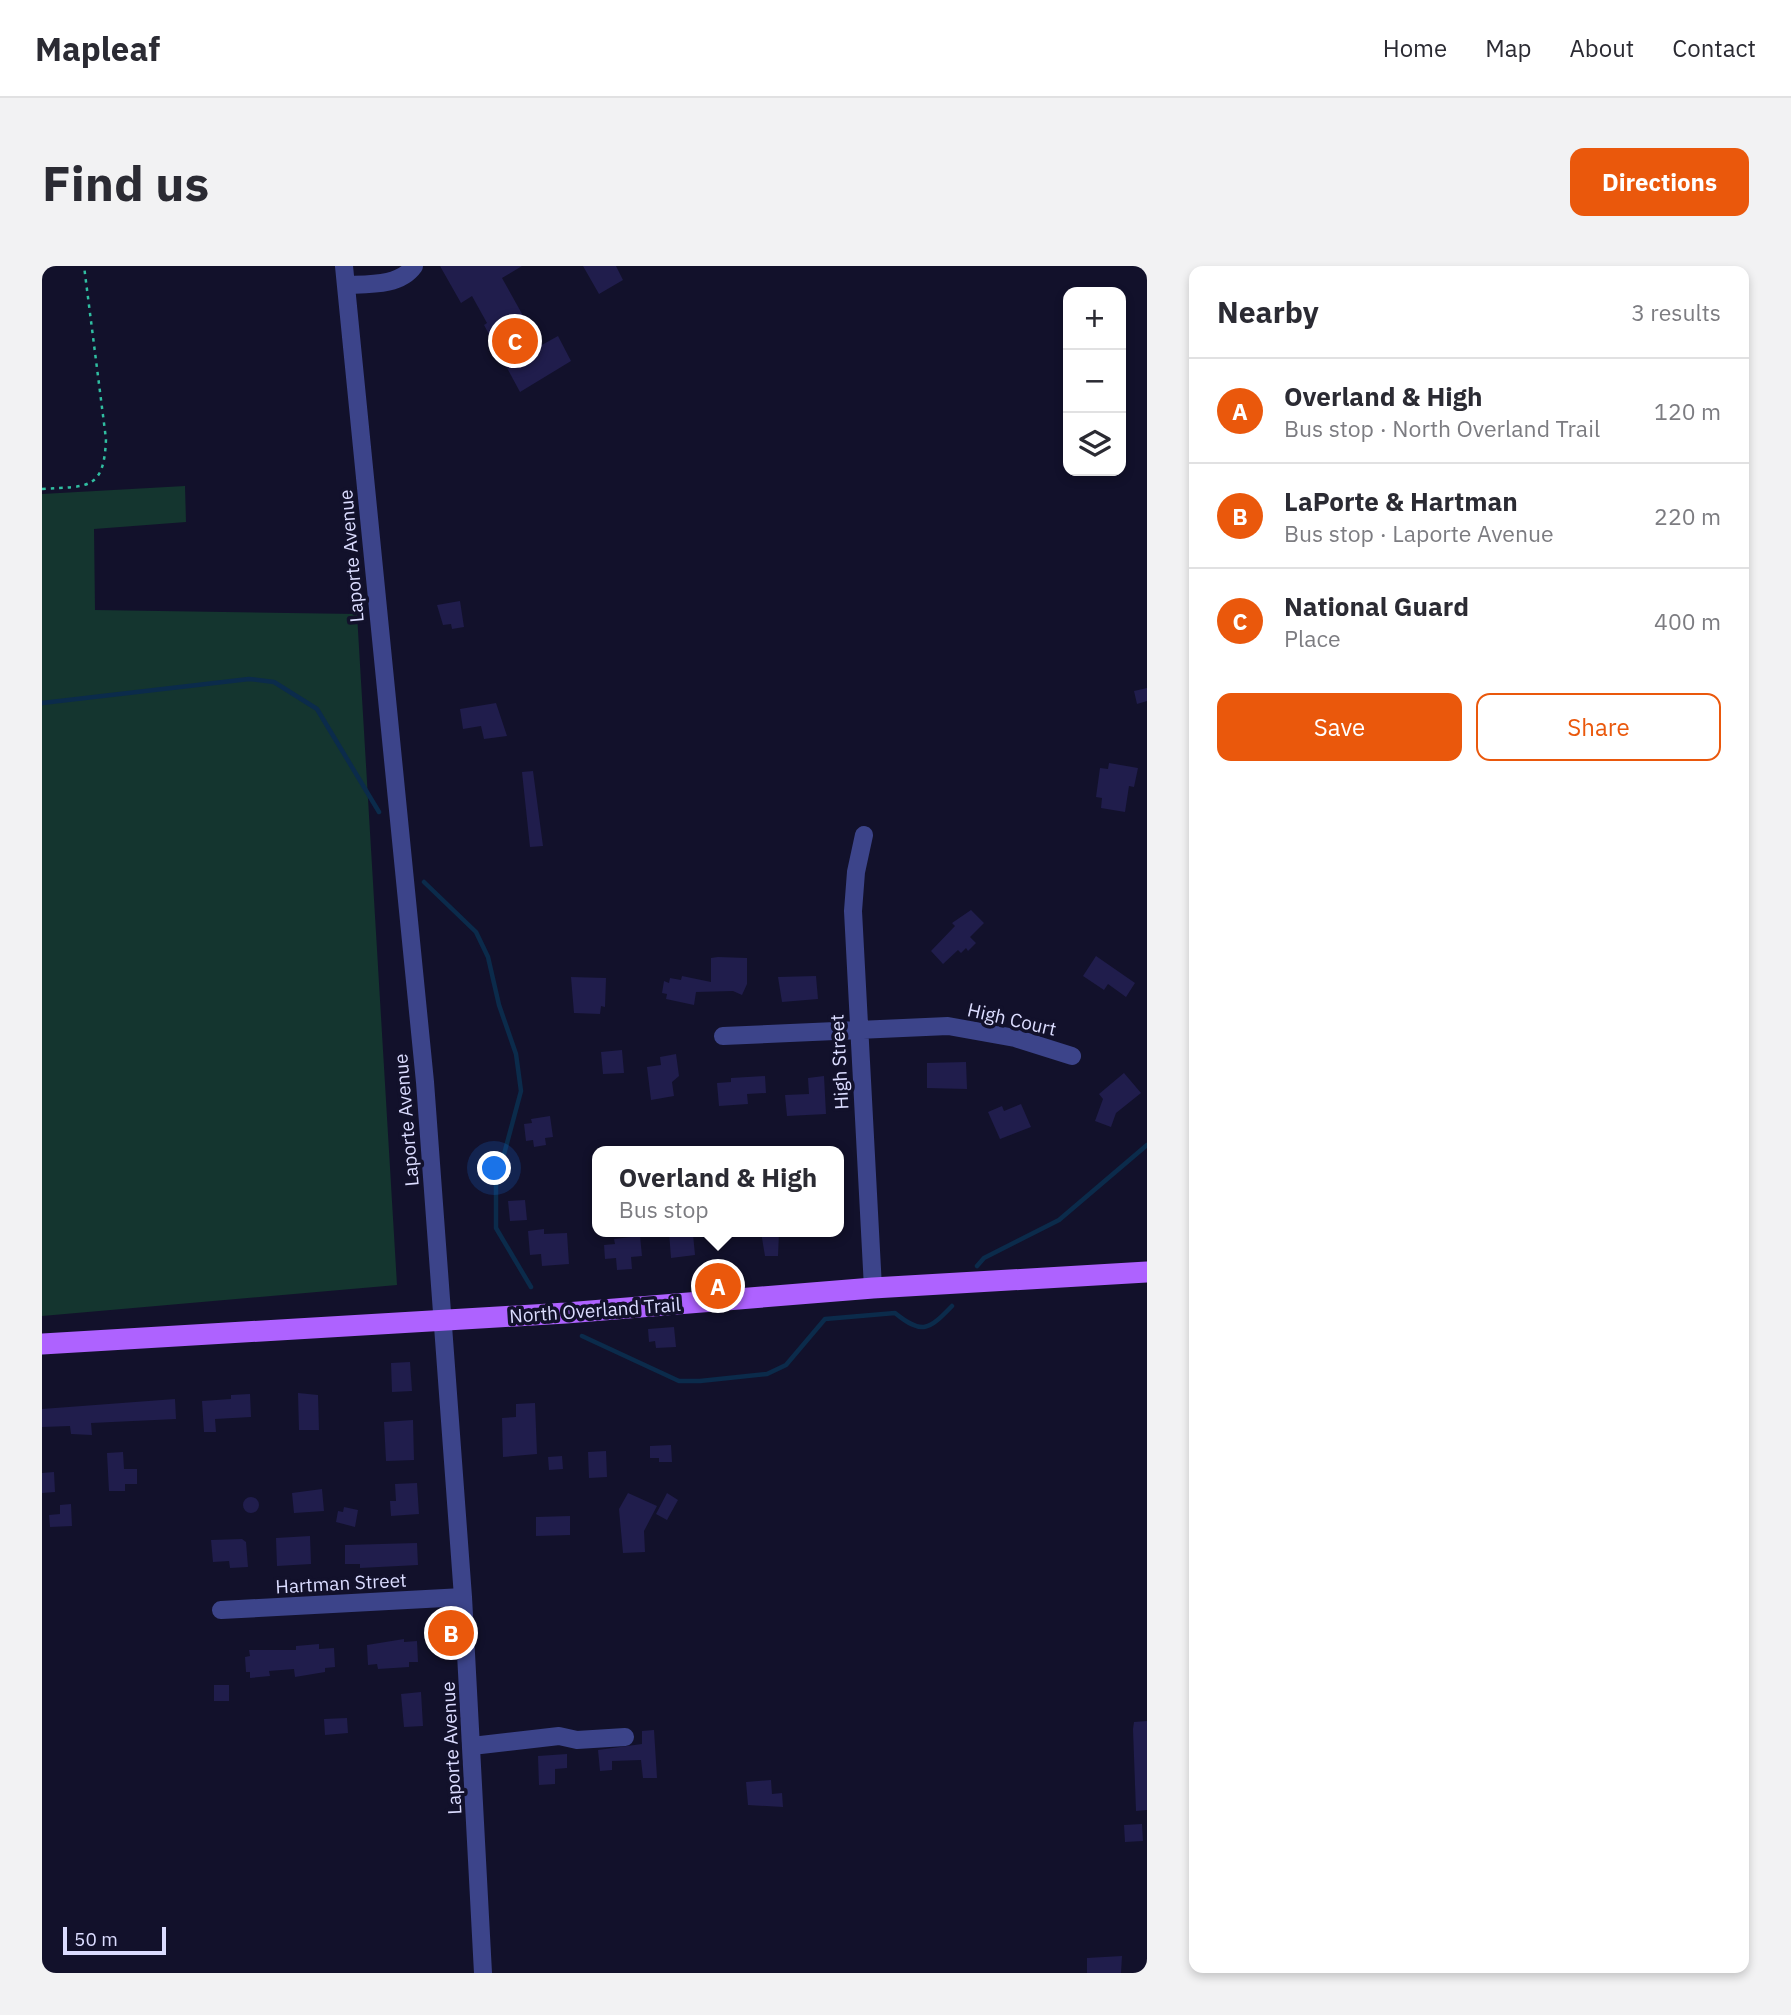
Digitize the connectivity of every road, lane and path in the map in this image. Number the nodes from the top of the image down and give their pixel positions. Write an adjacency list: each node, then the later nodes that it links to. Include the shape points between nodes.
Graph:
1 (84, 266): 5 (path, via 106,439 105,466 99,478 80,486)
2 (344, 266): 4 (street, Laporte Avenue)
3 (414, 266): 4 (street, via 408,275 395,280)
4 (346, 285): 12 (street, Laporte Avenue, via 425,1082)
5 (42, 489)
6 (864, 835): 7 (street, High Street, via 853,911)
7 (857, 1029): 8 (street, High Court); 9 (street, High Court, via 947,1026 979,1030); 11 (street, High Street)
8 (723, 1037)
9 (1072, 1056)
10 (1147, 1272): 11 (main road, North Overland Trail)
11 (873, 1288): 12 (main road, North Overland Trail)
12 (443, 1318): 13 (main road, North Overland Trail); 14 (street, Laporte Avenue)
13 (42, 1343)
14 (463, 1597): 15 (street, Hartman Street); 17 (street, Laporte Avenue)
15 (221, 1610)
16 (625, 1737): 17 (street, via 577,1740 559,1736)
17 (472, 1746): 18 (street, Laporte Avenue)
18 (483, 1973)

